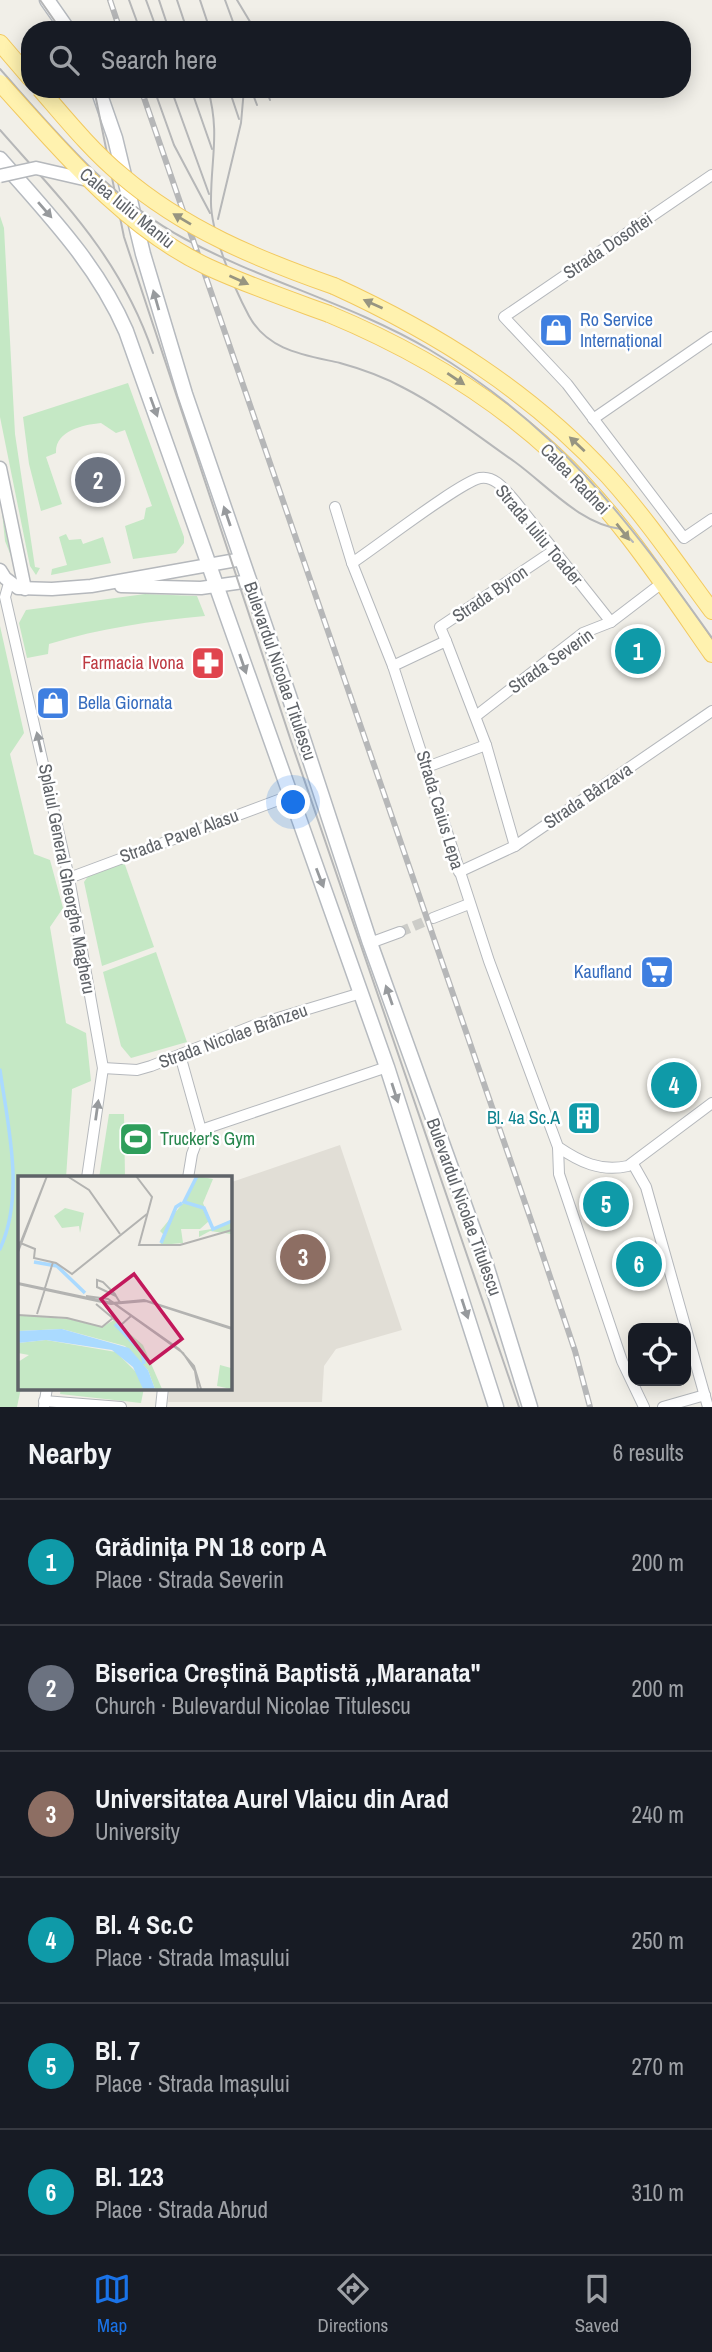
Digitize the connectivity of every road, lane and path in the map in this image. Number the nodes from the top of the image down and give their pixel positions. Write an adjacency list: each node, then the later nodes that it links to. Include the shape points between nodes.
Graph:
1 (47, 0): 2 (main road)
2 (62, 21)
3 (3, 46): 4 (main road)
4 (21, 67)
5 (0, 83): 11 (main road, Calea Iuliu Maniu, bridge)
6 (48, 98): 12 (main road, Calea Iuliu Maniu, one-way to 6, bridge, via 334,286 233,248 164,208 118,173)
7 (101, 98): 20 (main road, Bulevardul Nicolae Titulescu, one-way to 7, via 166,336)
8 (0, 159): 22 (main road, Bulevardul Nicolae Titulescu, one-way to 22, via 77,249 113,300)
9 (712, 175): 15 (street, Strada Dosoftei, via 504,317 547,360)
10 (0, 176): 11 (street, bridge, via 36,168)
11 (89, 180): 14 (main road, Calea Iuliu Maniu, one-way to 14, bridge, via 147,229 207,267)
12 (412, 323): 30 (main road, Calea Radnei, one-way to 12, via 638,510 582,448 494,374)
13 (712, 337): 15 (street)
14 (398, 344): 26 (main road, Calea Radnei, one-way to 26, via 485,399 555,455 604,508)
15 (593, 419): 18 (street, via 684,538)
16 (0, 468): 29 (street)
17 (335, 507): 21 (street, Strada Caius Lepa)
18 (712, 519)
19 (553, 551): 21 (street, Strada Iuliu Toader, via 501,485 480,478); 31 (street, Strada Iuliu Toader); 32 (street, Strada Byron, via 440,627)
20 (242, 559): 22 (street); 24 (main road, Bulevardul Nicolae Titulescu)
21 (352, 563): 34 (street, Strada Caius Lepa)
22 (209, 566): 27 (street); 28 (main road, Bulevardul Nicolae Titulescu)
23 (0, 570): 25 (street)
24 (250, 581): 28 (street); 46 (main road, Bulevardul Nicolae Titulescu)
25 (9, 583): 29 (street); 42 (street, Splaiul General Gheorghe Magheru, one-way to 25, via 5,597)
26 (662, 583): 31 (street, Strada Severin); 33 (main road, Calea Radnei)
27 (91, 586): 28 (street); 29 (street)
28 (216, 587): 39 (main road, Bulevardul Nicolae Titulescu, one-way to 39)
29 (25, 589)
30 (712, 611)
31 (611, 622): 36 (street, Strada Severin, via 583,633)
32 (443, 642): 34 (street); 36 (street)
33 (712, 654)
34 (393, 666): 38 (street, Strada Caius Lepa)
35 (712, 711): 40 (street, Strada Bârzava)
36 (476, 716): 37 (street)
37 (486, 745): 38 (street); 40 (street)
38 (427, 767): 41 (street, Strada Caius Lepa)
39 (289, 796): 42 (street, Strada Pavel Alasu); 47 (main road, Bulevardul Nicolae Titulescu, one-way to 47)
40 (514, 846): 41 (street, Strada Bârzava)
41 (459, 872): 43 (street, Strada Caius Lepa)
42 (69, 878): 49 (street, Splaiul General Gheorghe Magheru)
43 (469, 904): 44 (street); 53 (street, Strada Caius Lepa)
44 (433, 918)
45 (400, 932): 46 (street)
46 (370, 943): 61 (main road, Bulevardul Nicolae Titulescu, one-way to 46, via 486,1265)
47 (361, 993): 48 (street, Strada Nicolae Brânzeu, via 256,1025); 50 (main road, Bulevardul Nicolae Titulescu)
48 (180, 1055): 49 (street, Strada Nicolae Brânzeu, via 137,1070); 52 (street)
49 (103, 1068): 55 (street, Splaiul General Gheorghe Magheru, one-way to 49)
50 (387, 1068): 52 (street); 60 (main road, Bulevardul Nicolae Titulescu, one-way to 60)
51 (712, 1103): 54 (street)
52 (201, 1130): 56 (street)
53 (558, 1147): 54 (street, via 593,1166 612,1170); 62 (street, Strada Caius Lepa, via 559,1174 622,1361)
54 (633, 1164): 57 (street, via 646,1187)
55 (87, 1176)
56 (188, 1176)
57 (705, 1395): 63 (street); 64 (street)
58 (44, 1404): 59 (street)
59 (121, 1407)
60 (496, 1407)
61 (530, 1407)
62 (644, 1407)
63 (663, 1407)
64 (708, 1407)

